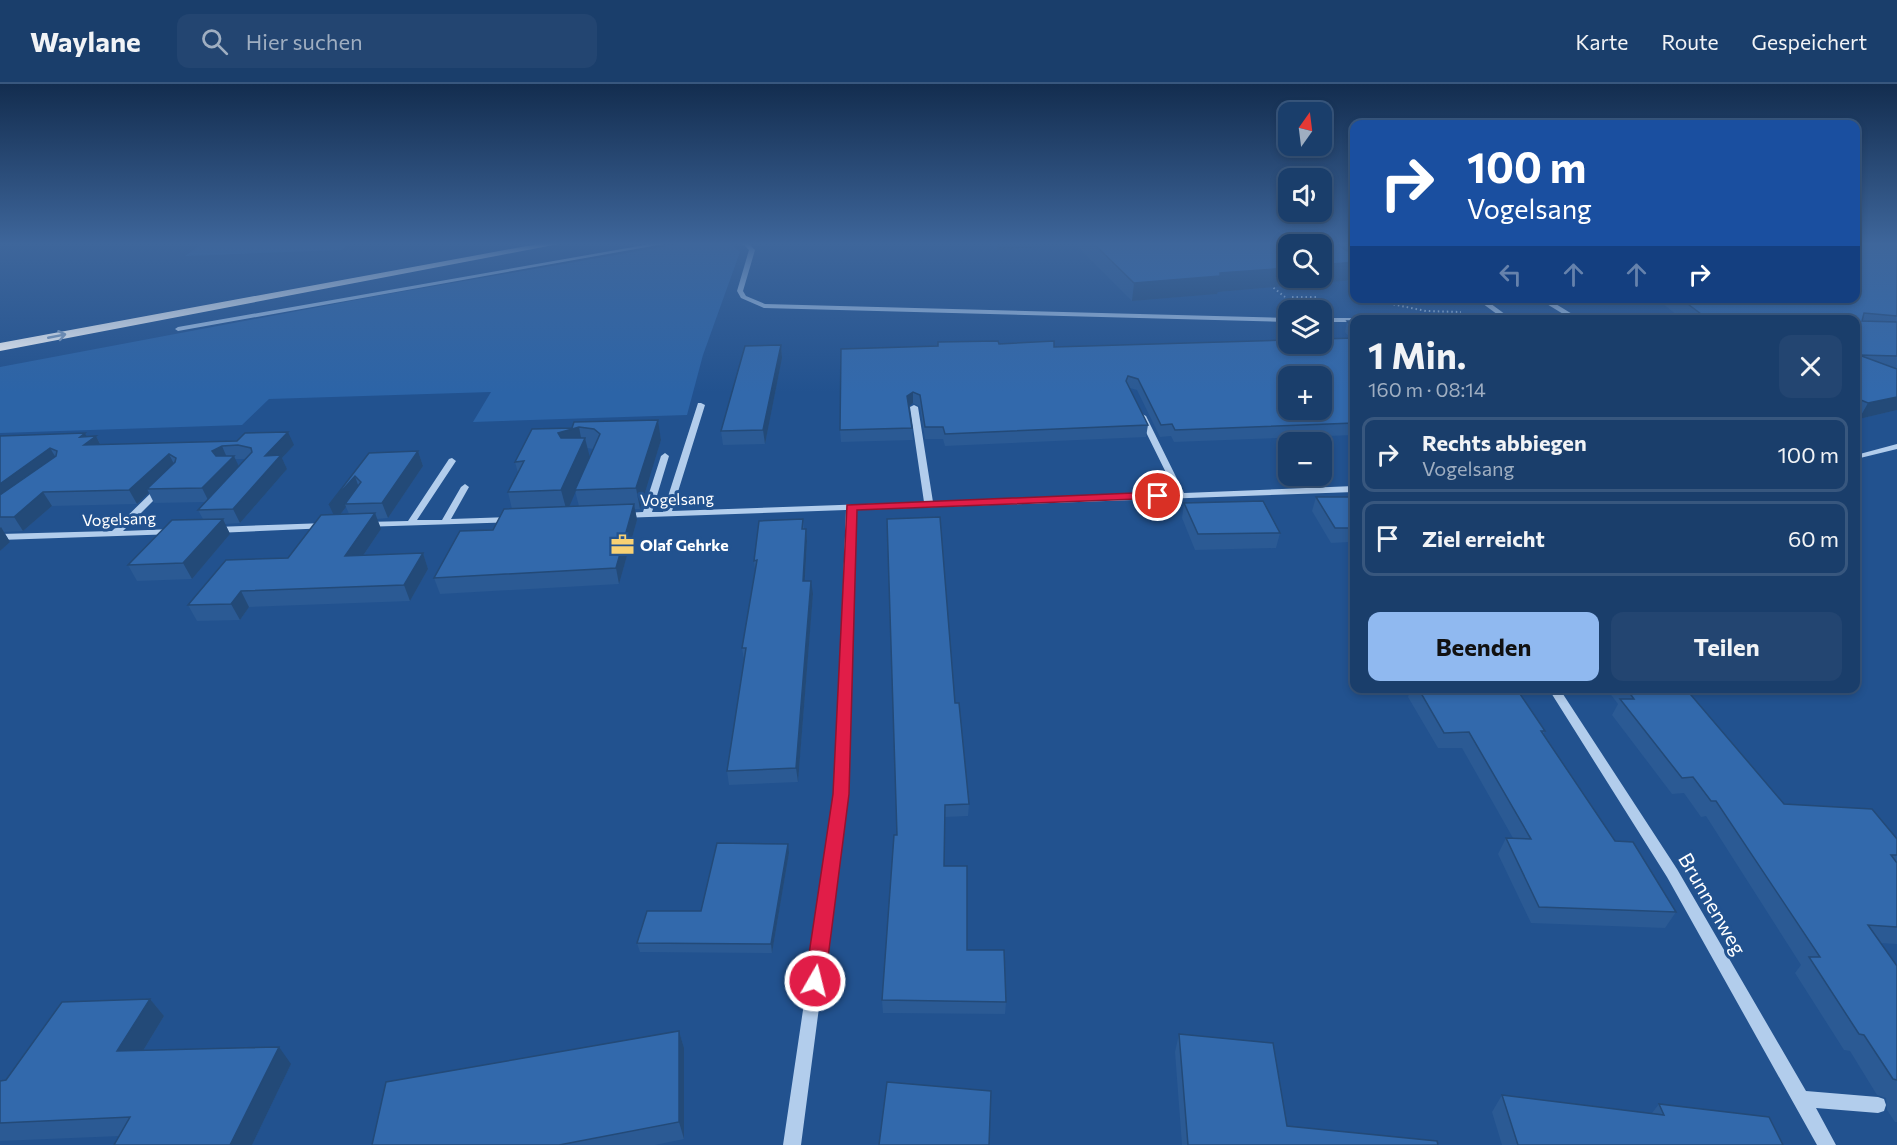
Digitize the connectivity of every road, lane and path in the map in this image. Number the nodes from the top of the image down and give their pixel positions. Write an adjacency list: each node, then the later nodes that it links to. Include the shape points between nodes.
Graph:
1 (293, 293): 14 (highway, one-way to 1)
2 (385, 293): 13 (street)
3 (741, 293): 10 (street, via 764,306)
4 (1390, 303): 7 (path)
5 (1485, 303): 8 (street)
6 (1549, 303): 9 (street)
7 (1426, 310)
8 (1503, 315)
9 (1570, 315)
10 (1278, 320)
11 (1332, 320): 12 (street)
12 (1350, 320)
13 (178, 329)
14 (0, 347)
15 (1136, 401): 25 (street)
16 (701, 405): 28 (street)
17 (915, 407): 26 (street)
18 (1897, 446): 20 (street)
19 (665, 456): 29 (street)
20 (1860, 456)
21 (452, 461): 33 (street)
22 (169, 481): 36 (street)
23 (465, 487): 32 (street)
24 (1350, 489): 25 (street, Vogelsang)
25 (1181, 495): 26 (street, Vogelsang)
26 (929, 504): 27 (street, Vogelsang)
27 (851, 507): 28 (street, Vogelsang); 41 (street, via 841,794)
28 (667, 514): 29 (street, Vogelsang)
29 (646, 515): 30 (street, Vogelsang)
30 (614, 516)
31 (525, 519): 32 (street)
32 (445, 522): 33 (street)
33 (411, 523): 34 (street)
34 (202, 531)
35 (180, 532): 36 (street, Vogelsang)
36 (114, 534): 37 (street, Vogelsang)
37 (0, 537)
38 (1556, 693): 39 (street, Brunnenweg, via 1672,873)
39 (1801, 1099): 40 (street); 42 (street, Brunnenweg)
40 (1878, 1105)
41 (792, 1145)
42 (1827, 1145)

